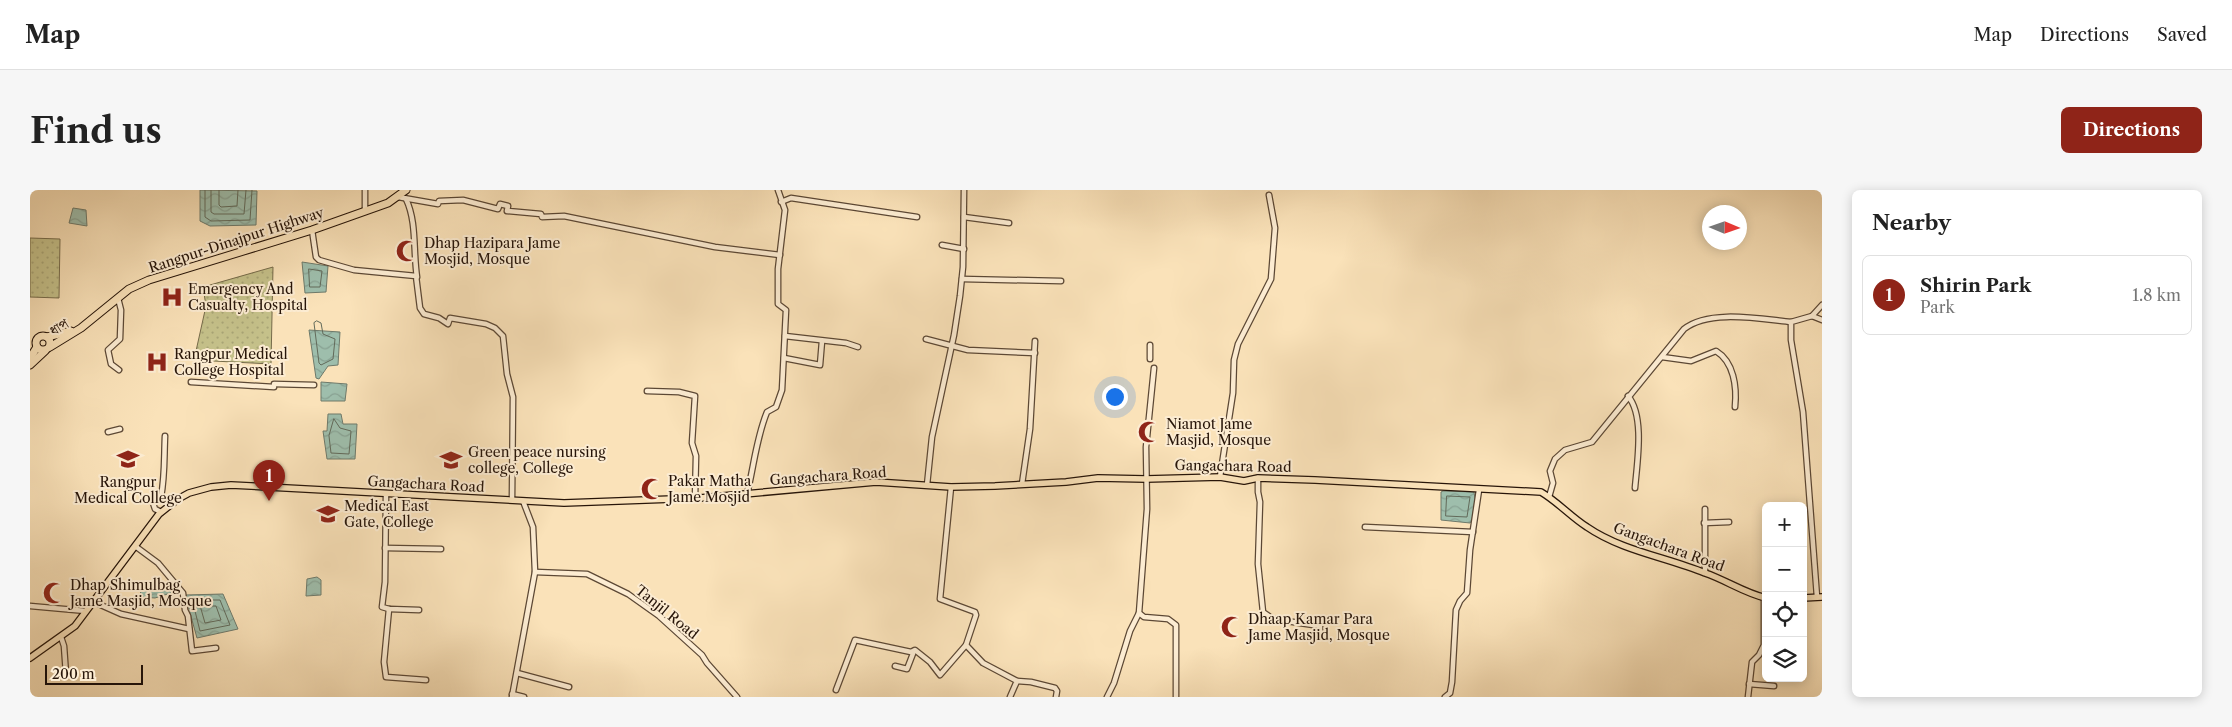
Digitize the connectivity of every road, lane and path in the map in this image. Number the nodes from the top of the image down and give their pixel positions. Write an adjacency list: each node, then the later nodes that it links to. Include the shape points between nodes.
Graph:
1 (365, 190): 8 (street)
2 (406, 190): 6 (highway, Rangpur-Dinajpur Highway)
3 (778, 190): 7 (street)
4 (964, 190): 10 (street)
5 (1269, 195): 50 (street, via 1275,228 1271,279 1238,344)
6 (402, 198): 8 (highway, Rangpur-Dinajpur Highway); 15 (street, via 438,204 439,201 463,200 498,209 500,204 508,206 507,211 541,214 542,217 564,216 714,247); 16 (street, via 411,208)
7 (781, 202): 9 (street, via 791,198); 15 (street, via 785,210)
8 (365, 210): 12 (highway, Rangpur-Dinajpur Highway)
9 (917, 217)
10 (964, 217): 11 (street); 14 (street)
11 (1010, 223)
12 (312, 230): 16 (street, via 319,260 354,270); 19 (highway, Rangpur-Dinajpur Highway, via 149,280)
13 (942, 244): 14 (street)
14 (964, 249): 17 (street)
15 (780, 255): 25 (street, via 778,304 786,309)
16 (417, 277): 62 (street, via 420,308 426,316 439,318 448,324 450,318 486,324 503,336 513,397)
17 (962, 280): 18 (street); 30 (street)
18 (1061, 281)
19 (118, 298): 24 (highway, Rangpur-Dinajpur Highway); 41 (street, via 122,310 120,339 108,350 111,364)
20 (1822, 305): 21 (street)
21 (1812, 316): 22 (street); 23 (street)
22 (1822, 320)
23 (1791, 322): 35 (street, via 1725,317 1692,322); 76 (street, via 1790,340 1803,412)
24 (81, 328): 27 (highway); 33 (highway, ধাপ)
25 (784, 336): 28 (street); 37 (street)
26 (926, 339): 30 (street)
27 (37, 341): 33 (highway); 33 (highway, via 50,341); 36 (highway, ধাপ)
28 (822, 341): 32 (street); 37 (street, via 820,365)
29 (1035, 341): 34 (street)
30 (951, 346): 34 (street, via 975,351); 54 (street, via 932,437)
31 (1150, 346): 38 (street)
32 (858, 347)
33 (47, 349): 39 (highway, ধাপ)
34 (1035, 354): 53 (street)
35 (1662, 357): 45 (street); 46 (street, via 1691,361 1716,351 1726,356 1736,385)
36 (30, 358)
37 (784, 358): 59 (street, via 782,390 776,407 767,412 759,432)
38 (1150, 359)
39 (30, 365)
40 (1154, 368): 52 (street)
41 (119, 370)
42 (190, 382): 43 (street)
43 (314, 385)
44 (647, 391): 61 (street, via 695,396 692,443 696,456)
45 (1628, 396): 56 (street, via 1637,414); 60 (street, via 1592,442 1565,450 1554,459)
46 (1735, 406)
47 (120, 429): 48 (street)
48 (108, 432)
49 (165, 436): 65 (street, via 161,497 153,503)
50 (1220, 477): 51 (main road, Gangachara Road); 52 (main road, Gangachara Road)
51 (1258, 478): 57 (main road, Gangachara Road); 84 (street, via 1258,564 1263,612 1273,620 1320,626)
52 (1146, 479): 53 (main road, Gangachara Road, via 1098,478); 82 (street, via 1148,509)
53 (1022, 484): 55 (main road, Gangachara Road)
54 (926, 485): 55 (main road, Gangachara Road); 59 (main road, Gangachara Road, via 876,482)
55 (951, 486): 87 (street, via 939,596 942,601 976,615)
56 (1635, 488)
57 (1479, 490): 60 (main road, Gangachara Road, via 1541,492); 69 (street)
58 (386, 494): 62 (main road, Gangachara Road); 65 (main road, Gangachara Road, via 221,486 189,493); 71 (street)
59 (747, 494): 61 (main road, Gangachara Road)
60 (1549, 497): 74 (main road, Gangachara Road, via 1587,528 1617,543)
61 (695, 499): 63 (main road, Gangachara Road)
62 (512, 500): 63 (main road, Gangachara Road)
63 (523, 501): 73 (street, via 533,527)
64 (1705, 508): 67 (street)
65 (161, 512): 70 (main road, Gangachara Road)
66 (1728, 522): 67 (street)
67 (1704, 523): 74 (street)
68 (1365, 527): 69 (street)
69 (1473, 532): 109 (street, via 1467,593 1456,610 1452,682 1450,693)
70 (135, 546): 77 (main road, Gangachara Road); 83 (street, via 158,563 183,593)
71 (385, 548): 72 (street); 79 (street, via 382,607)
72 (441, 549)
73 (535, 572): 92 (street); 100 (street, Tanjil Road, via 587,574 628,594 702,654 706,663)
74 (1705, 572): 75 (main road, Gangachara Road)
75 (1762, 596)
76 (1819, 597)
77 (94, 602): 81 (main road, Gangachara Road); 83 (street, via 121,614)
78 (30, 606): 81 (street)
79 (388, 609): 80 (street); 94 (street, via 386,677)
80 (419, 610)
81 (86, 612): 85 (main road, Gangachara Road)
82 (1139, 612): 107 (street); 108 (street, via 1144,617 1168,619 1176,625)
83 (189, 629): 88 (street, via 192,651)
84 (1320, 636)
85 (61, 637): 90 (main road, Gangachara Road); 93 (street)
86 (1764, 637): 96 (street, via 1764,645 1752,662)
87 (966, 645): 89 (street, via 940,675); 95 (street, via 983,663)
88 (216, 648)
89 (914, 650): 91 (street, via 907,669); 99 (street, via 855,640)
90 (30, 658)
91 (895, 666)
92 (517, 673): 98 (street); 101 (street)
93 (66, 674)
94 (426, 680)
95 (1017, 681): 105 (street); 106 (street, via 1055,688)
96 (1749, 684): 97 (street); 110 (street)
97 (1774, 686)
98 (569, 687)
99 (836, 690)
100 (733, 692): 103 (street); 104 (street, Tanjil Road)
101 (512, 696): 102 (street)
102 (524, 697)
103 (730, 697)
104 (737, 697)
105 (1010, 697)
106 (1056, 697)
107 (1107, 697)
108 (1176, 697)
109 (1445, 697)
110 (1748, 697)

